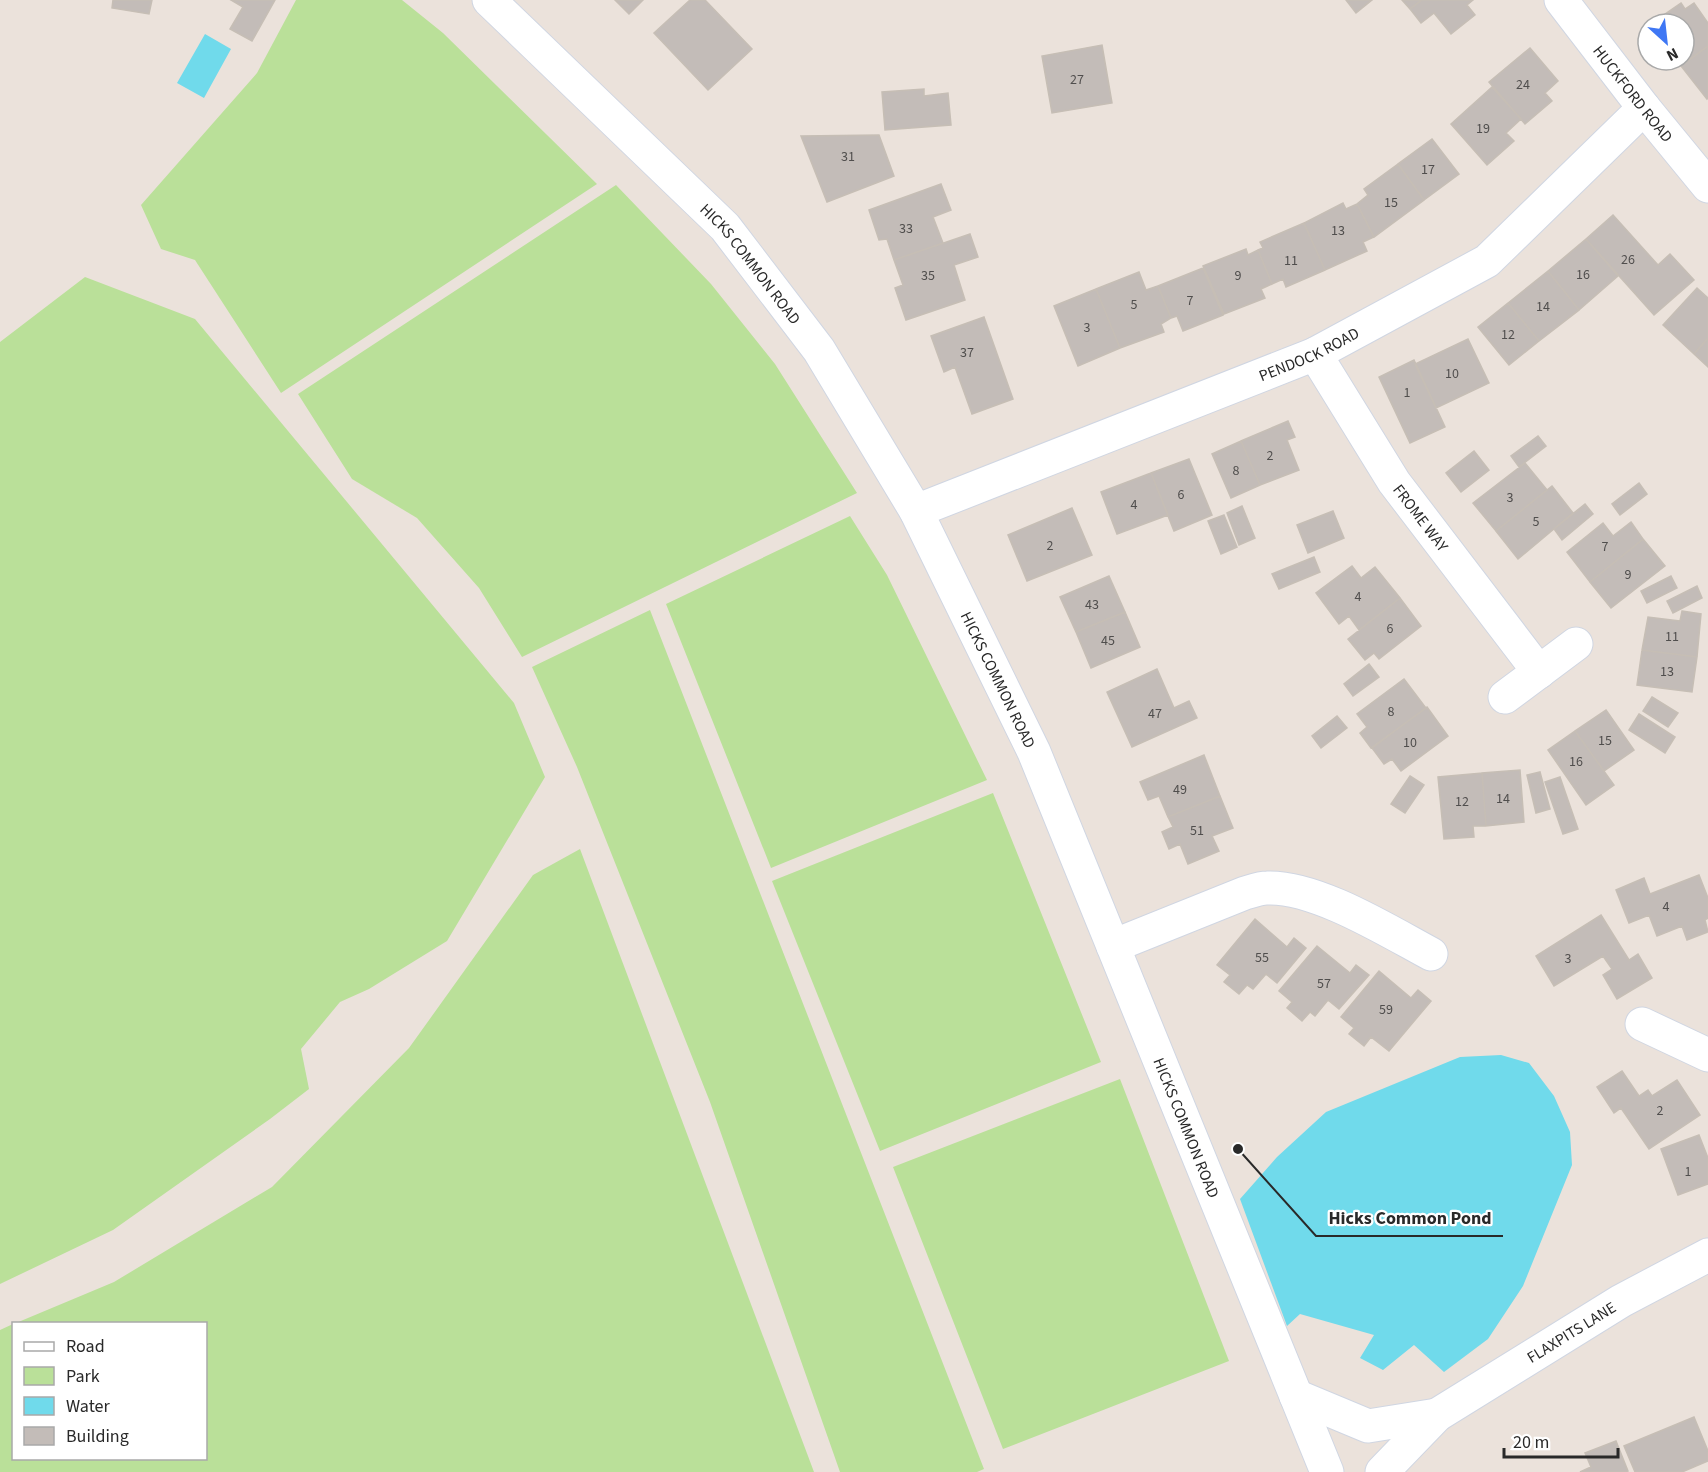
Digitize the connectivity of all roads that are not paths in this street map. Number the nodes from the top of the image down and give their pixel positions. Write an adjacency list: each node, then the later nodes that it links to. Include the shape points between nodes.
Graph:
1 (489, 0): 6 (street, HICKS COMMON ROAD, via 725,227 819,350)
2 (1561, 0): 3 (street, HUCKFORD ROAD)
3 (1644, 108): 4 (street, HUCKFORD ROAD); 5 (street, PENDOCK ROAD, via 1487,261)
4 (1708, 186)
5 (1315, 354): 6 (street, PENDOCK ROAD); 8 (street, FROME WAY, via 1394,482)
6 (916, 511): 10 (street, HICKS COMMON ROAD, via 1034,752)
7 (1576, 645): 8 (street)
8 (1539, 672): 9 (street)
9 (1505, 697)
10 (1113, 946): 11 (street, via 1265,888 1287,889 1323,899); 15 (street, HICKS COMMON ROAD)
11 (1431, 954)
12 (1642, 1024): 13 (street)
13 (1708, 1055)
14 (1708, 1255): 16 (street, FLAXPITS LANE, via 1621,1301)
15 (1296, 1396): 16 (street, FLAXPITS LANE, via 1368,1426); 17 (street, HICKS COMMON ROAD)
16 (1437, 1415): 18 (street, FLAXPITS LANE)
17 (1327, 1472)
18 (1382, 1472)

